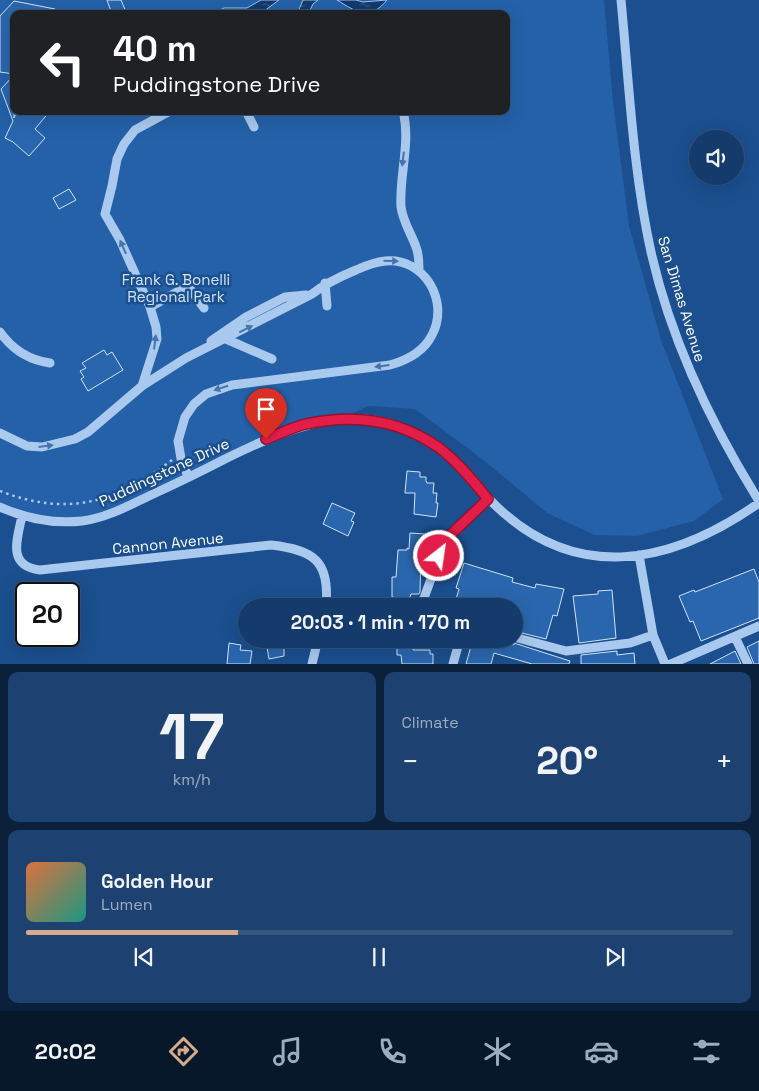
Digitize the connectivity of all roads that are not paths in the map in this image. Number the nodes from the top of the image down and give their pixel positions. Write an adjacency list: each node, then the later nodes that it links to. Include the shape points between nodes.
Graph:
1 (621, 0): 21 (street, San Dimas Avenue, via 639,180 656,269 692,376)
2 (163, 115): 10 (street, one-way to 2, via 105,214 117,159 124,144 135,130)
3 (248, 115): 5 (street)
4 (404, 115): 6 (street, one-way to 6, via 402,214 416,247)
5 (254, 127)
6 (419, 270): 7 (street, one-way to 6, via 386,260 408,263); 19 (street, one-way to 19, via 436,296 438,316 433,334 421,350 390,365 232,385 206,394 185,417 178,441)
7 (326, 283): 8 (street); 9 (street)
8 (312, 294): 13 (street, one-way to 8); 14 (street, via 285,298 246,317)
9 (327, 306)
10 (150, 308): 11 (street, via 188,286); 17 (street, one-way to 10, via 157,339)
11 (204, 308)
12 (0, 332): 16 (street, via 28,357)
13 (226, 339): 14 (street); 15 (street)
14 (186, 358): 17 (street)
15 (272, 359)
16 (50, 363)
17 (142, 386): 18 (street, one-way to 17, via 27,446 42,447 75,439 88,432)
18 (0, 433)
19 (189, 477): 20 (street, Puddingstone Drive, via 304,424 342,418 367,419 410,431 438,447); 23 (street, Puddingstone Drive, via 112,513 82,521)
20 (488, 499): 24 (street, Puddingstone Drive, via 538,539 573,552 599,557); 26 (street, via 444,541)
21 (759, 502): 24 (street, Puddingstone Drive, via 737,518 689,542)
22 (0, 507): 23 (street, Puddingstone Drive)
23 (22, 516): 25 (street, Cannon Avenue, via 16,548 18,558 32,569 271,546 291,548 318,562 325,572)
24 (639, 555): 28 (street)
25 (327, 598)
26 (424, 598)
27 (759, 626): 29 (street)
28 (653, 635): 30 (street, via 630,642 566,651); 35 (street)
29 (735, 637): 36 (street); 37 (street)
30 (523, 639)
31 (316, 648): 33 (street)
32 (457, 648): 34 (street)
33 (312, 664)
34 (453, 664)
35 (665, 664)
36 (671, 664)
37 (748, 664)

